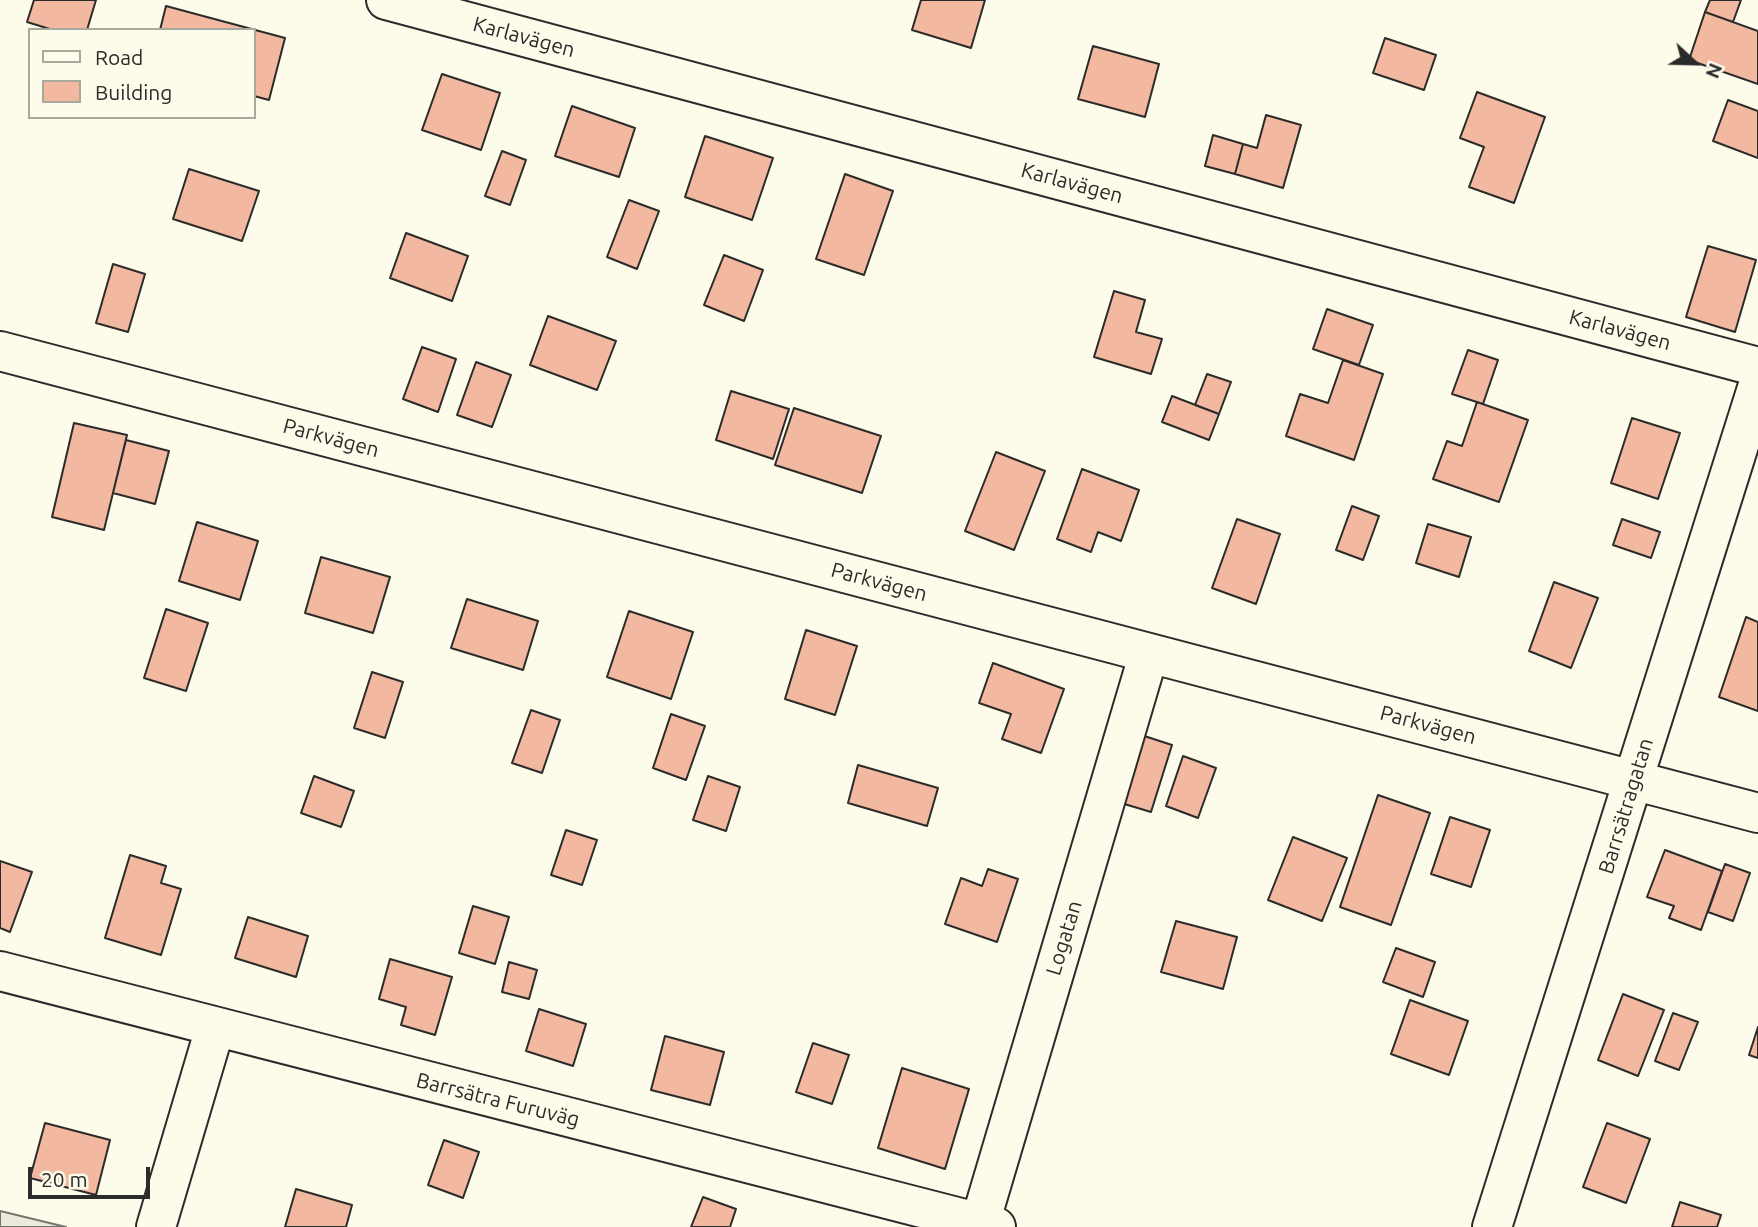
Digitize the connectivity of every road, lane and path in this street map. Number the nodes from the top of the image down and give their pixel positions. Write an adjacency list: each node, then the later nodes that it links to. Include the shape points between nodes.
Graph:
1 (386, 0): 3 (street, Karlavägen)
2 (0, 351): 5 (street, Parkvägen)
3 (1758, 367)
4 (1758, 385): 6 (street, Barrsätragatan)
5 (1149, 653): 6 (street, Parkvägen); 10 (street, Logatan)
6 (1634, 778): 7 (street, Parkvägen); 12 (street, Barrsätragatan)
7 (1758, 813)
8 (0, 971): 9 (street, Barrsätra Furuväg)
9 (215, 1028): 10 (street, Barrsätra Furuväg); 11 (street)
10 (988, 1225)
11 (156, 1227)
12 (1492, 1227)

